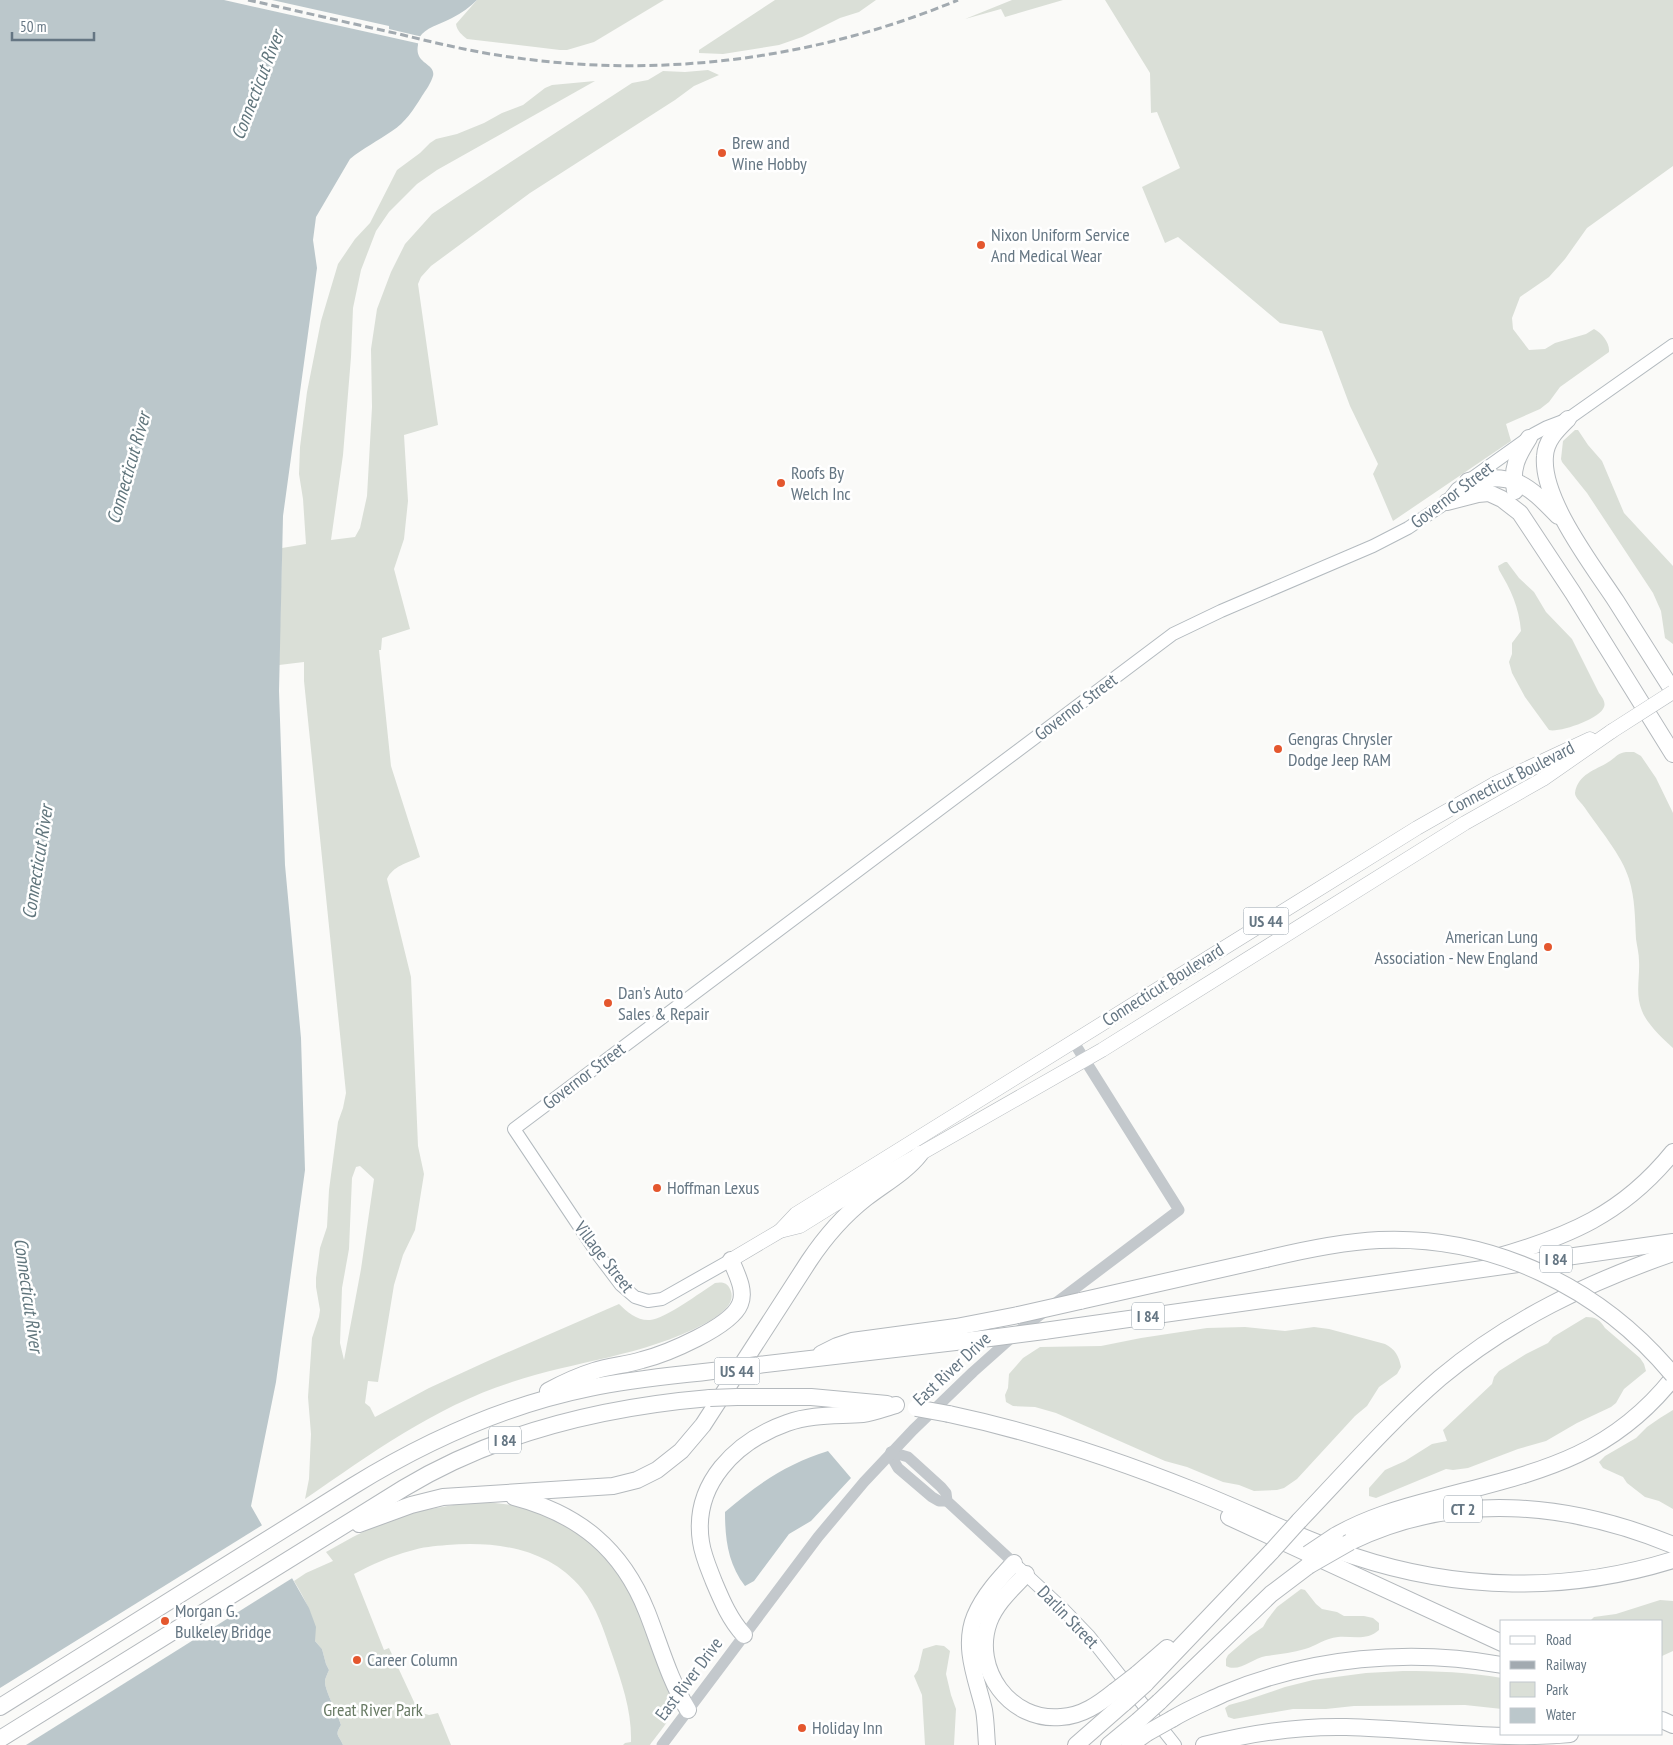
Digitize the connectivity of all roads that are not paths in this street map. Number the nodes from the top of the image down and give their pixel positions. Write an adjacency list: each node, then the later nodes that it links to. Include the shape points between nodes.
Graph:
1 (1673, 345): 2 (main road, Governor Street)
2 (1568, 419): 3 (main road, Governor Street); 8 (highway, via 1548,442 1544,464)
3 (1529, 438): 4 (highway, via 1515,462); 5 (main road, Governor Street)
4 (1514, 480): 5 (highway, via 1490,478); 7 (highway); 8 (highway, via 1532,491)
5 (1468, 481): 6 (main road, Governor Street)
6 (1447, 502): 7 (highway, via 1489,493); 14 (main road, Governor Street, via 1387,539 1173,634)
7 (1520, 513): 11 (highway)
8 (1566, 526): 9 (highway)
9 (1673, 692): 10 (main road, Connecticut Boulevard / US 44, bridge)
10 (1612, 731): 12 (main road, Connecticut Boulevard / US 44, via 1519,772 1448,810); 13 (main road, Connecticut Boulevard / US 44, via 1543,778 1465,823)
11 (1673, 754)
12 (1073, 1041): 13 (street, East River Drive); 17 (main road, Connecticut Boulevard / US 44, via 796,1214)
13 (1085, 1060): 16 (main road, Connecticut Boulevard / US 44); 26 (street, East River Drive, via 1178,1210 1014,1336)
14 (514, 1129): 20 (main road, Village Street, via 599,1256 621,1285 635,1297 648,1301 662,1299)
15 (1673, 1152): 21 (highway, via 1628,1198 1588,1224 1540,1244)
16 (920, 1154): 17 (main road, Connecticut Boulevard, via 800,1226); 28 (highway, US 44, via 850,1212 823,1241 702,1425 673,1459 647,1476 613,1486)
17 (780, 1231): 20 (main road, Connecticut Boulevard / US 44)
18 (1673, 1242): 21 (highway, I 84)
19 (1673, 1254): 39 (highway, bridge, via 1561,1299 1518,1322 1446,1373 1420,1396 1227,1599 1166,1648 1141,1679)
20 (731, 1260): 25 (highway, US 44, via 739,1280 741,1298 737,1309 719,1325 662,1354 571,1380)
21 (1439, 1275): 22 (highway, I 84, bridge, via 1044,1331)
22 (813, 1359): 23 (highway, bridge, via 849,1342 1018,1315 1343,1243 1390,1240 1435,1242 1491,1254 1547,1275 1585,1296 1634,1334); 25 (highway, I 84, bridge, via 604,1385)
23 (1673, 1376): 29 (highway, via 1628,1423 1576,1456 1544,1469 1393,1511 1363,1522)
24 (896, 1405): 27 (highway, I 84, bridge, via 949,1414 1039,1437); 30 (highway, I 84, bridge, via 811,1397 710,1398 648,1405 557,1423 508,1439 427,1474); 36 (highway, via 864,1414 808,1417 783,1424 745,1444 716,1474 702,1508 702,1547 723,1604)
25 (523, 1406): 40 (highway, I 84, via 420,1448 374,1474)
26 (891, 1452): 34 (street, Darlin Street, via 898,1468 932,1497 947,1501); 36 (street, East River Drive, via 832,1519)
27 (1123, 1464): 35 (highway, I 84, via 1345,1553 1415,1573 1510,1584); 37 (highway, via 1151,1483)
28 (502, 1494): 30 (highway, US 44, via 426,1500); 41 (highway, via 567,1517 618,1560 639,1594 669,1673)
29 (1342, 1539): 31 (highway, CT 2, via 1442,1512 1471,1508 1522,1508 1581,1516); 42 (highway, bridge, via 1303,1564 1258,1600 1216,1647 1159,1702)
30 (320, 1540): 44 (highway, I 84)
31 (1673, 1545)
32 (1673, 1550): 35 (highway)
33 (1673, 1560): 35 (highway, I 84)
34 (1020, 1568): 39 (highway, via 986,1632 987,1662 1000,1690 1023,1710 1055,1718 1071,1716); 47 (highway, via 985,1598 972,1628 970,1655 984,1712); 51 (main road, Darlin Street, via 1089,1636)
35 (1612, 1576)
36 (744, 1635): 41 (street, East River Drive)
37 (1500, 1641)
38 (1500, 1665): 42 (highway, bridge, via 1413,1657 1334,1663 1255,1682 1172,1719)
39 (1119, 1697): 48 (highway)
40 (0, 1707)
41 (688, 1710): 46 (street, East River Drive)
42 (1142, 1727): 49 (highway); 50 (highway)
43 (1553, 1735): 45 (highway, via 1498,1736 1322,1727 1270,1731)
44 (0, 1739)
45 (1208, 1744)
46 (662, 1745)
47 (987, 1745)
48 (1076, 1745)
49 (1109, 1745)
50 (1130, 1745)
51 (1175, 1745)

